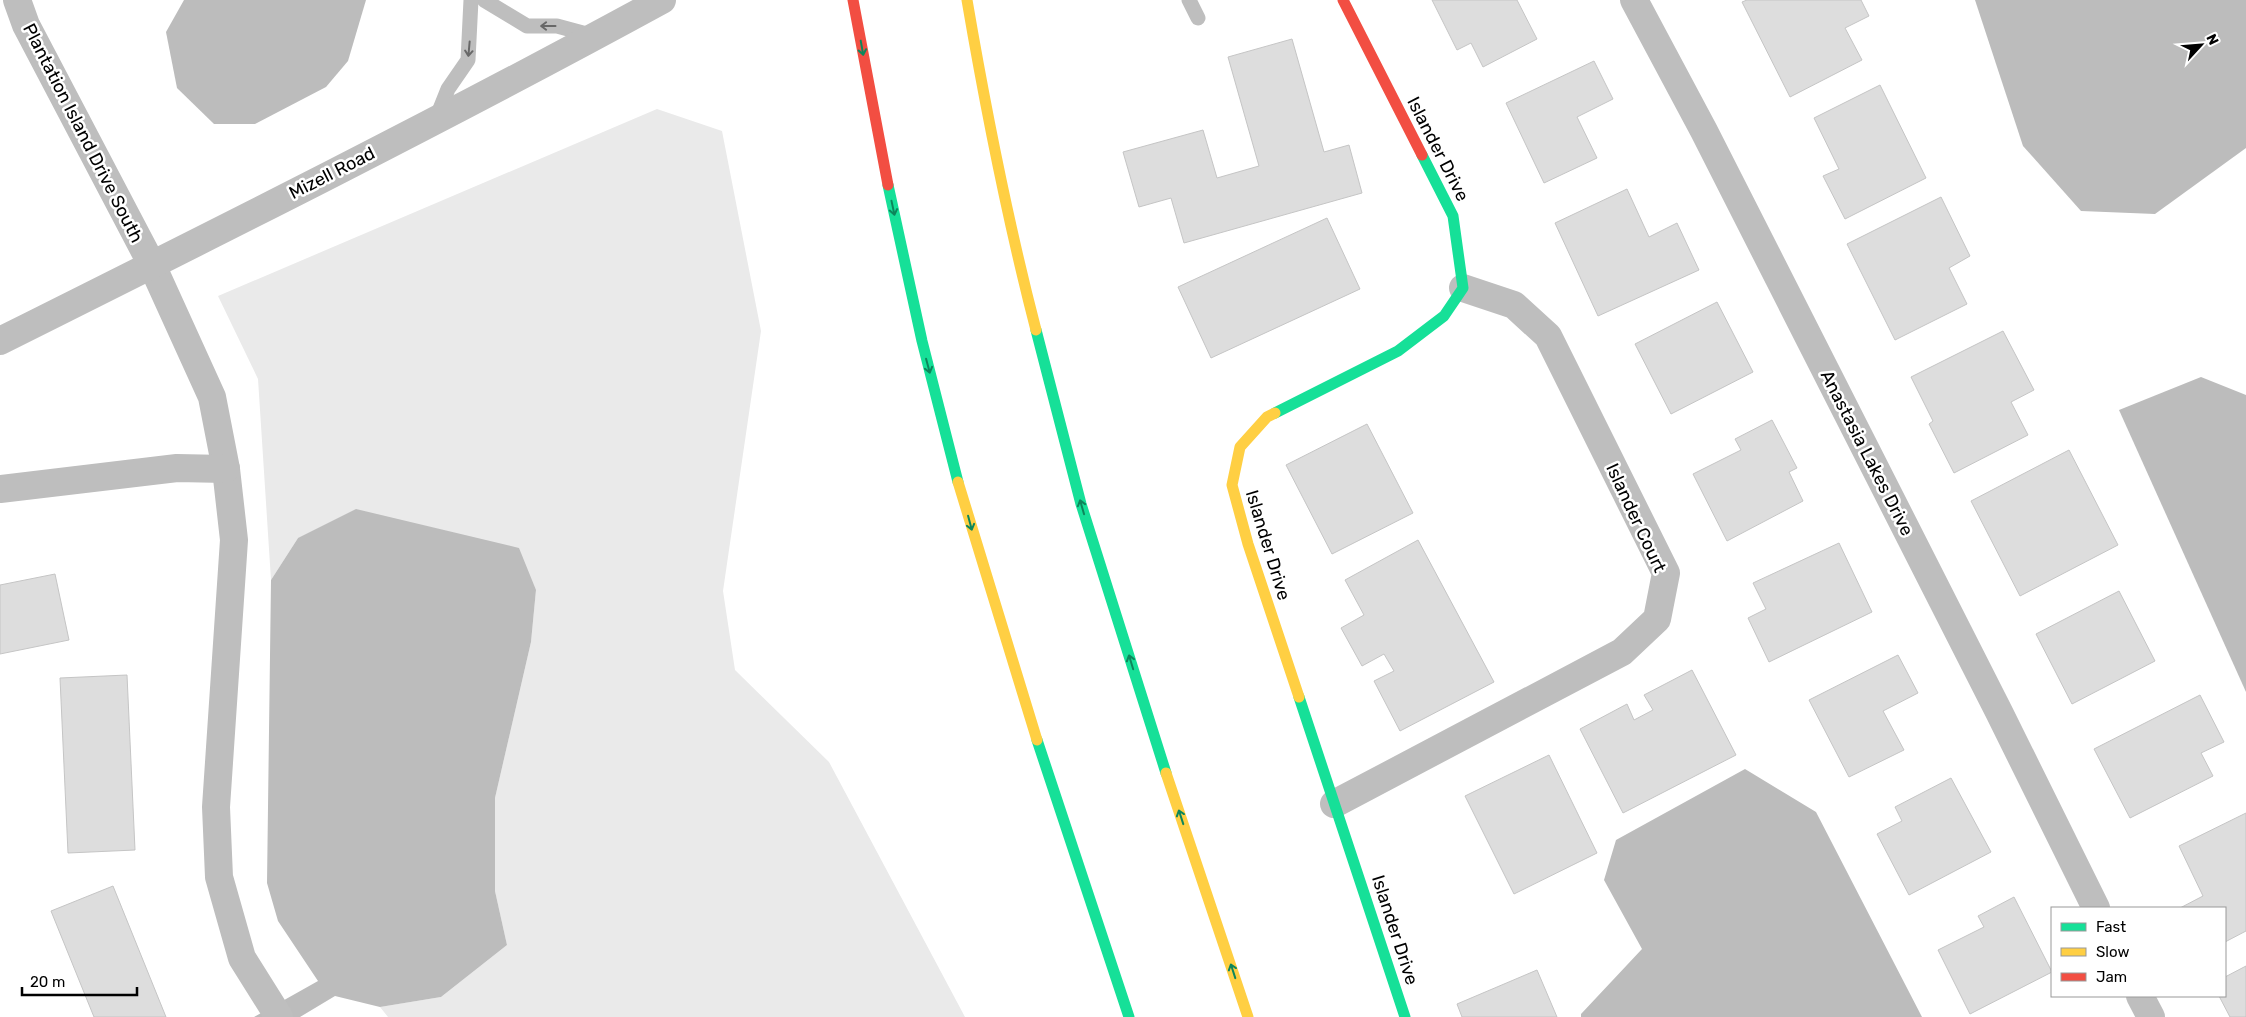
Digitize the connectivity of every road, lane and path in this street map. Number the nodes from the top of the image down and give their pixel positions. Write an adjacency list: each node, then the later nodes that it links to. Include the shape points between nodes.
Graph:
1 (16, 0): 13 (street, Plantation Island Drive South, via 26,25)
2 (471, 0): 12 (lane, one-way to 12, via 468,60 448,89)
3 (484, 0): 11 (lane, one-way to 3, via 557,26 527,26)
4 (662, 0): 11 (street, Mizell Road)
5 (853, 0): 22 (main road, one-way to 22, via 920,338 974,541)
6 (967, 0): 23 (main road, one-way to 6, via 1081,504 1024,284)
7 (1189, 0): 10 (lane)
8 (1343, 0): 14 (main road, Islander Drive, via 1453,216)
9 (1634, 0): 19 (street, Anastasia Lakes Drive, via 1704,131)
10 (1198, 18)
11 (596, 36): 12 (street, Mizell Road)
12 (436, 119): 13 (street, Mizell Road)
13 (152, 265): 15 (street, Mizell Road); 16 (street, Plantation Island Drive South, via 212,397)
14 (1463, 288): 18 (main road, Islander Drive, via 1444,316 1398,351 1267,417 1240,447 1232,485 1248,544); 18 (street, Islander Court, via 1514,305 1548,336 1666,573 1657,619 1622,652)
15 (0, 341)
16 (226, 469): 17 (street, via 178,468); 21 (street, Plantation Island Drive South, via 234,540 216,807 219,876 242,958)
17 (0, 489)
18 (1334, 804): 24 (main road, Islander Drive)
19 (2096, 907)
20 (2141, 997): 25 (street)
21 (275, 1012)
22 (1128, 1017)
23 (1248, 1017)
24 (1405, 1017)
25 (2151, 1017)

